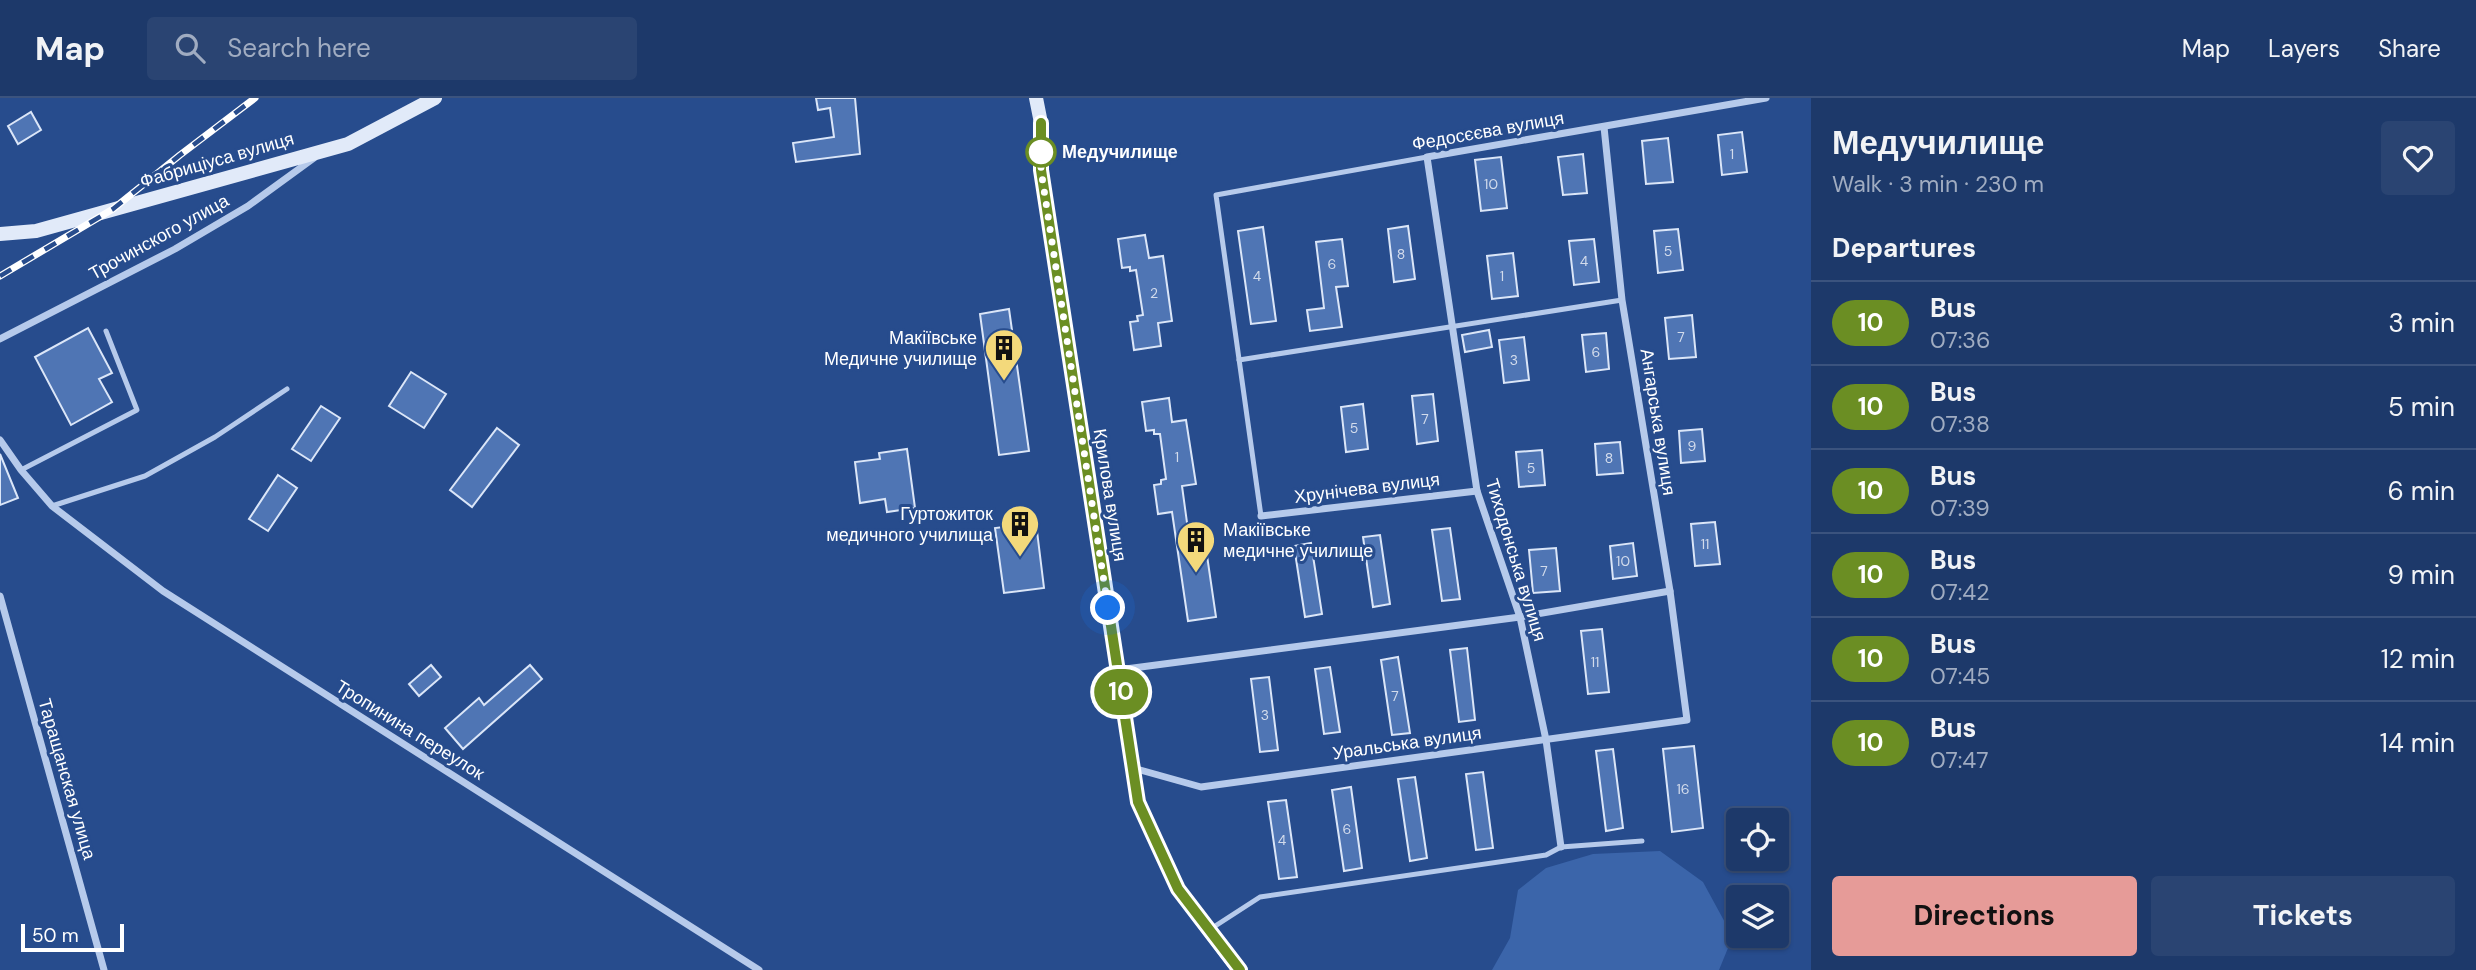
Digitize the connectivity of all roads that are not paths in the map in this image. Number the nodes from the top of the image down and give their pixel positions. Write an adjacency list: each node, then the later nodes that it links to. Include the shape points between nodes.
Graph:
1 (435, 98): 7 (main road, Фабриціуса вулиця, via 348,144)
2 (1036, 98): 5 (main road)
3 (1047, 98): 5 (main road)
4 (1766, 98): 6 (street, Федосєєва вулиця)
5 (1041, 123): 24 (main road, Крилова вулиця, via 1041,170)
6 (1604, 127): 8 (street, Федосєєва вулиця); 10 (street, Ангарська вулиця)
7 (325, 150): 9 (main road, Фабриціуса вулиця, via 36,231); 13 (street, Трочинского улица, via 248,206 175,250)
8 (1427, 157): 11 (street, Тиходонська вулиця); 14 (lane, Федосєєва вулиця, via 1216,195)
9 (0, 234)
10 (1622, 300): 11 (lane); 21 (street, Ангарська вулиця)
11 (1451, 328): 14 (lane); 18 (street, Тиходонська вулиця)
12 (106, 331): 17 (lane, via 137,410)
13 (0, 339)
14 (1239, 359): 20 (lane)
15 (287, 389): 19 (lane, via 145,476)
16 (0, 440): 17 (street, Тропинина переулок)
17 (21, 470): 19 (street, Тропинина переулок)
18 (1477, 491): 20 (street, Хрунічева вулиця); 23 (street, Тиходонська вулиця)
19 (52, 506): 32 (street, Тропинина переулок, via 163,591)
20 (1261, 516)
21 (1670, 591): 23 (street); 25 (street, Ангарська вулиця)
22 (0, 596): 31 (street, Таращанская улица)
23 (1520, 617): 24 (street); 26 (street, Тиходонська вулиця)
24 (1118, 670): 27 (main road, Крилова вулиця)
25 (1687, 720): 26 (street, Уральська вулиця)
26 (1546, 740): 27 (street, Уральська вулиця, via 1201,787); 29 (street, Тиходонська вулиця)
27 (1132, 768): 30 (main road, Крилова вулиця, via 1138,802 1178,889)
28 (1642, 841): 29 (lane)
29 (1561, 847): 30 (lane, via 1546,855 1260,897)
30 (1209, 930): 33 (main road, Крилова вулиця)
31 (104, 970)
32 (759, 970)
33 (1240, 970)

